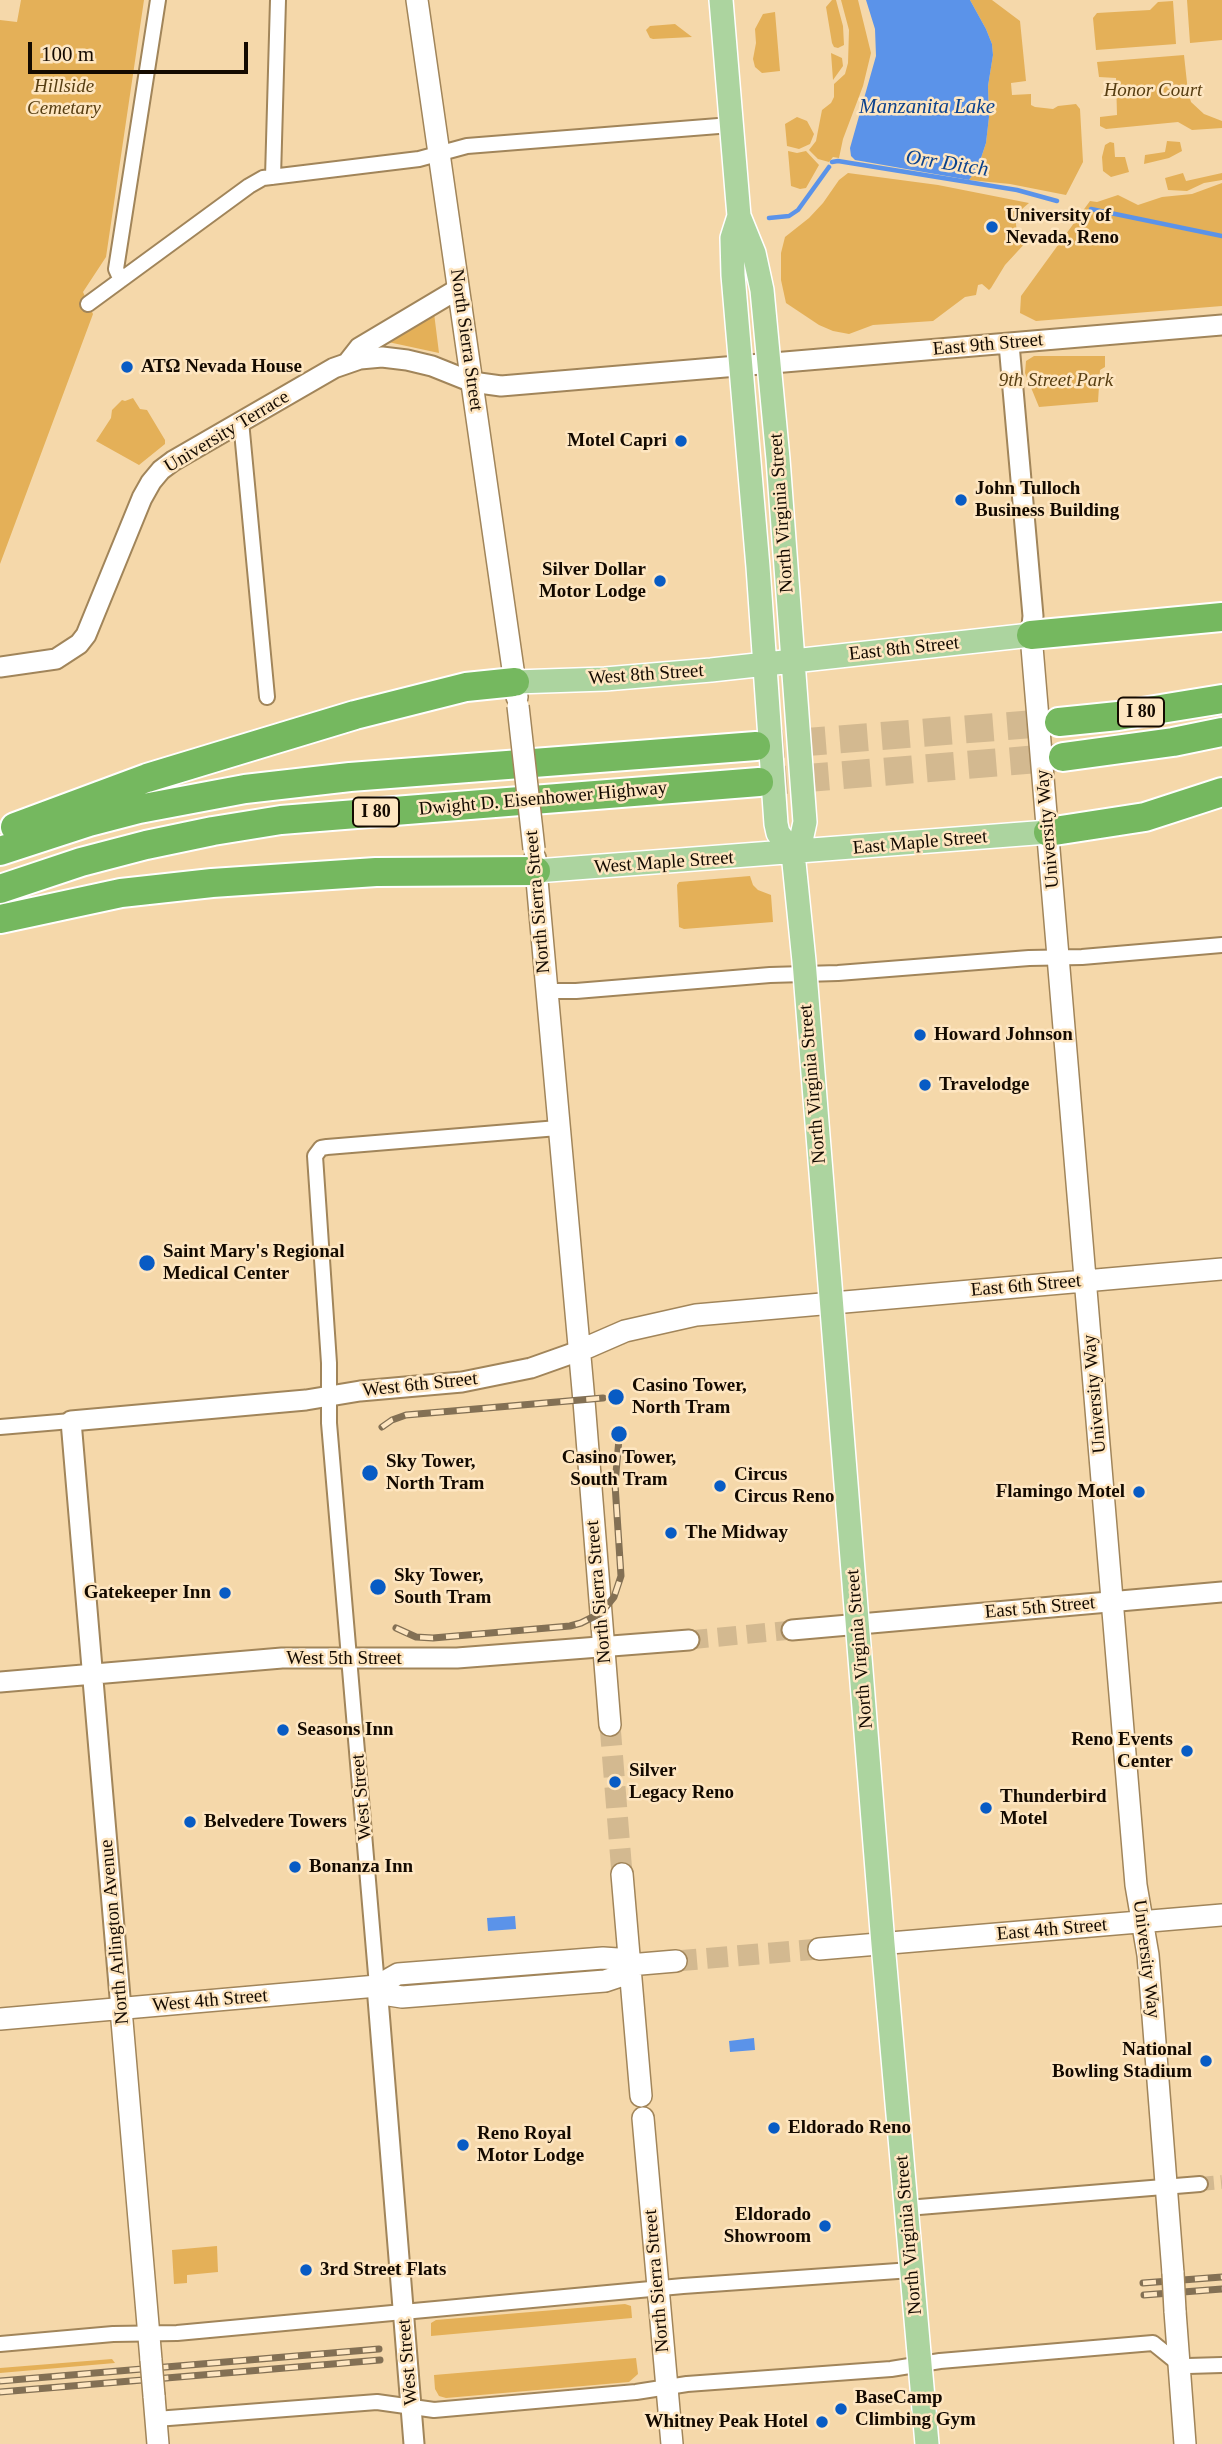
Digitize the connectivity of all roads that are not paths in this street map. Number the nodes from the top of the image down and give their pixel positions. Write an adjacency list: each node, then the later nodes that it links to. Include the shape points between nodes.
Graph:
1 (158, 0): 8 (street, via 116,269)
2 (278, 0): 7 (street)
3 (417, 0): 6 (main road, North Sierra Street)
4 (721, 0): 5 (main road, North Virginia Street)
5 (731, 125): 6 (street, via 467,146); 14 (main road, North Virginia Street, via 739,216 732,238)
6 (439, 155): 7 (street); 9 (main road, North Sierra Street)
7 (273, 177): 8 (street, via 249,186)
8 (121, 280): 10 (street)
9 (458, 289): 13 (street, via 359,348); 15 (main road, North Sierra Street)
10 (88, 304)
11 (1222, 325): 12 (street, East 9th Street)
12 (1009, 344): 14 (street, East 9th Street); 18 (street, University Way)
13 (348, 363): 15 (street, University Terrace, via 369,358 407,359); 16 (street, University Terrace)
14 (755, 365): 15 (street, East 9th Street, via 501,386); 19 (main road, North Virginia Street)
15 (472, 382): 21 (main road, North Sierra Street)
16 (241, 421): 20 (street, University Terrace, via 173,461 150,482 79,644 56,659); 22 (street)
17 (1222, 617): 18 (highway)
18 (1031, 635): 19 (main road, East 8th Street); 30 (main road, University Way)
19 (778, 663): 21 (main road, West 8th Street, via 606,679); 33 (main road, North Virginia Street, via 805,822)
20 (0, 667)
21 (517, 694): 31 (highway, via 466,687 355,715 147,778); 34 (main road, North Sierra Street, bridge)
22 (267, 697)
23 (1222, 699): 24 (highway, I 80)
24 (1059, 722)
25 (1222, 732): 27 (highway, I 80)
26 (756, 746): 32 (highway, Dwight D. Eisenhower Highway / I 80, via 245,789 139,809)
27 (1063, 757)
28 (760, 782): 35 (highway, Dwight D. Eisenhower Highway / I 80, via 281,820 146,845)
29 (1222, 792): 30 (highway, via 1145,817)
30 (1048, 832): 33 (main road, East Maple Street); 38 (main road, University Way)
31 (0, 833)
32 (0, 850)
33 (793, 853): 34 (main road, West Maple Street); 39 (main road, North Virginia Street)
34 (535, 860): 36 (highway, via 121,893); 40 (main road, North Sierra Street)
35 (0, 889)
36 (0, 919)
37 (1222, 945): 38 (street)
38 (1059, 957): 39 (street); 43 (main road, University Way)
39 (804, 974): 40 (street); 44 (main road, North Virginia Street)
40 (547, 991): 41 (main road, North Sierra Street)
41 (558, 1128): 45 (main road, North Sierra Street); 46 (street, West Street, via 317,1151)
42 (1222, 1269): 43 (main road, East 6th Street)
43 (1086, 1280): 44 (main road, East 6th Street); 50 (main road, University Way)
44 (831, 1305): 45 (main road, West 6th Street, via 672,1319 625,1331); 51 (main road, North Virginia Street)
45 (579, 1351): 46 (street, West 6th Street, via 531,1368 462,1382); 54 (main road, North Sierra Street)
46 (329, 1397): 47 (street, West 6th Street); 55 (street, West Street)
47 (71, 1421): 48 (street, West 6th Street); 56 (street, North Arlington Avenue)
48 (0, 1427)
49 (1222, 1592): 50 (street, East 5th Street)
50 (1114, 1601): 51 (street, East 5th Street); 61 (main road, University Way)
51 (858, 1625): 52 (street); 62 (main road, North Virginia Street)
52 (792, 1630)
53 (689, 1640): 54 (street, West 5th Street)
54 (604, 1647): 55 (street, West 5th Street, via 447,1659); 58 (main road, North Sierra Street)
55 (351, 1658): 56 (street, West 5th Street, via 282,1658); 66 (street, West Street)
56 (94, 1675): 57 (street, West 5th Street); 67 (street, North Arlington Avenue)
57 (0, 1682)
58 (610, 1725)
59 (622, 1874): 65 (main road, North Sierra Street)
60 (1222, 1915): 61 (main road, East 4th Street)
61 (1142, 1922): 62 (main road, East 4th Street); 70 (main road, University Way)
62 (883, 1944): 63 (main road); 71 (main road, North Virginia Street)
63 (819, 1949)
64 (676, 1961): 65 (main road, West 4th Street)
65 (629, 1965): 66 (main road, West 4th Street, via 603,1958 398,1974); 73 (main road, North Sierra Street)
66 (377, 1986): 67 (main road, West 4th Street); 74 (street, West Street)
67 (121, 2009): 68 (main road, West 4th Street); 75 (main road, North Arlington Avenue)
68 (0, 2018)
69 (1200, 2183): 70 (street)
70 (1167, 2186): 71 (street); 78 (main road, University Way, bridge)
71 (907, 2208): 72 (main road, North Virginia Street)
72 (912, 2270): 73 (street); 77 (main road, North Virginia Street)
73 (658, 2290): 74 (street); 80 (main road, North Sierra Street)
74 (404, 2312): 75 (street); 81 (street, West Street)
75 (149, 2334): 76 (street); 82 (main road, North Arlington Avenue, bridge)
76 (0, 2344)
77 (920, 2364): 78 (street, via 1153,2343); 80 (street); 86 (main road, North Virginia Street)
78 (1179, 2364): 79 (street); 87 (main road, University Way)
79 (1222, 2365)
80 (666, 2388): 81 (street, via 434,2410); 85 (main road, North Sierra Street)
81 (411, 2407): 82 (street, via 377,2402); 84 (street, West Street)
82 (156, 2418): 83 (main road, North Arlington Avenue)
83 (158, 2444)
84 (414, 2444)
85 (671, 2444)
86 (927, 2444)
87 (1185, 2444)

